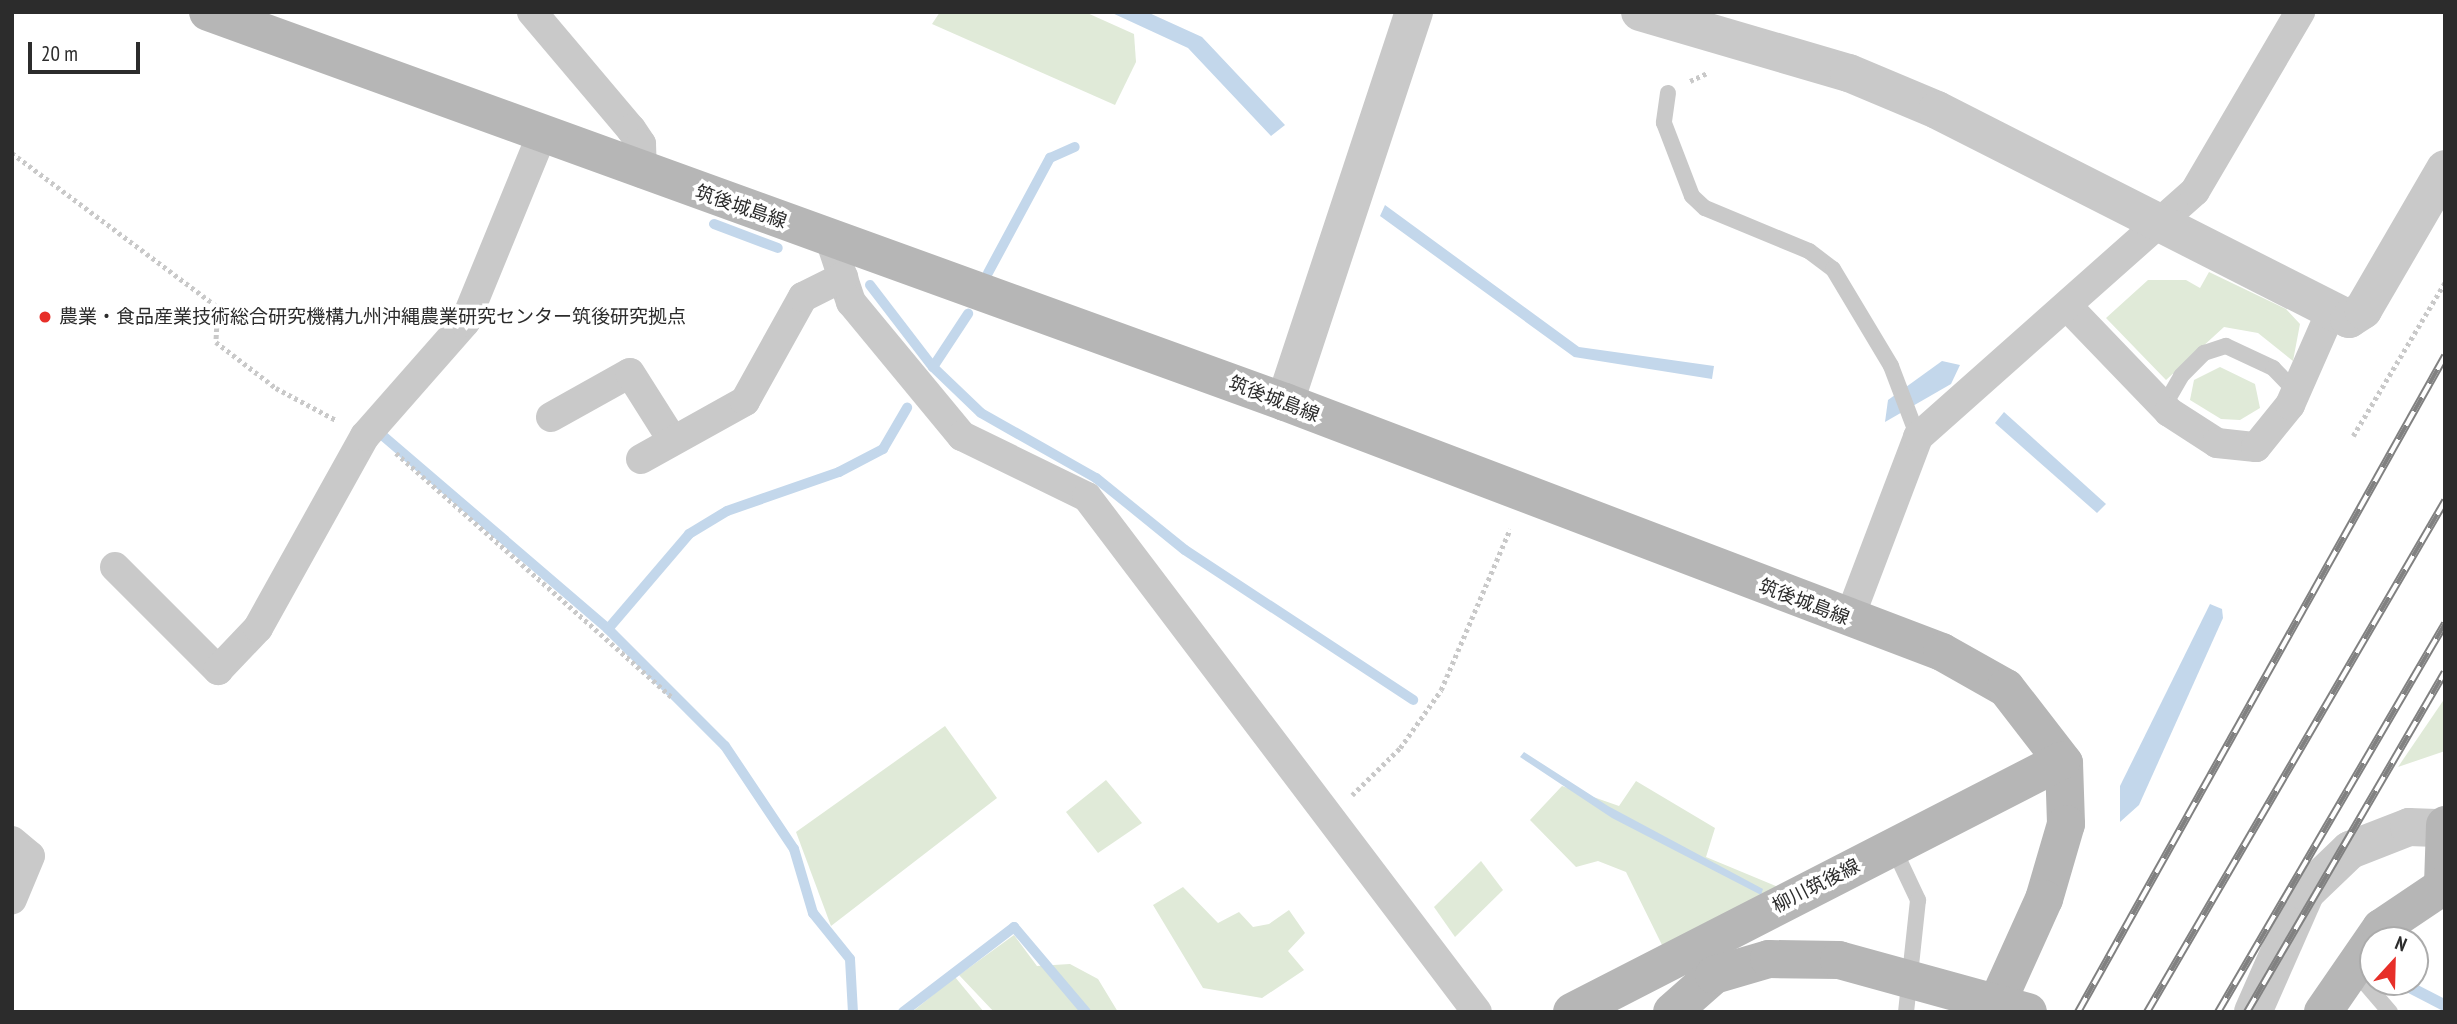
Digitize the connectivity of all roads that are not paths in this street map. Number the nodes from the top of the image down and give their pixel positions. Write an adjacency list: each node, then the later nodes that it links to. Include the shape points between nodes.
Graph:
1 (208, 12): 7 (main road, 筑後城島線)
2 (532, 12): 9 (street, via 631,129 641,144)
3 (1413, 12): 16 (street)
4 (1640, 12): 10 (street, via 1849,73 1937,110)
5 (2300, 12): 10 (street, via 2195,191)
6 (1668, 93): 19 (lane, via 1664,123 1692,196 1705,208 1809,251 1833,269 1891,366)
7 (541, 136): 9 (main road, 筑後城島線); 22 (street, via 465,322 365,436 258,628 218,670)
8 (2445, 169): 14 (street, via 2363,310 2349,319)
9 (642, 173): 11 (main road, 筑後城島線)
10 (2157, 223): 13 (street); 14 (street)
11 (829, 236): 12 (street); 16 (main road, 筑後城島線)
12 (843, 277): 20 (street, via 803,297 745,401); 31 (street, via 851,302 962,436 1087,497)
13 (2067, 306): 17 (street); 19 (street)
14 (2330, 314): 15 (street)
15 (2296, 392): 17 (street, via 2256,447 2217,443); 17 (lane, via 2273,368 2226,346 2196,360)
16 (1285, 402): 23 (main road, 筑後城島線)
17 (2164, 406)
18 (551, 417): 20 (street, via 630,373)
19 (1918, 438): 23 (street)
20 (673, 441): 21 (street)
21 (641, 459)
22 (115, 567)
23 (1849, 619): 24 (main road, 筑後城島線, via 1942,652 2006,688)
24 (2061, 761): 27 (main road, 柳川筑後線); 35 (main road, via 2066,824 2044,899)
25 (2444, 827): 28 (main road); 37 (street, via 2409,827 2350,850 2306,892)
26 (12, 841): 29 (street, via 30,856)
27 (1893, 847): 32 (main road, 柳川筑後線); 34 (lane, via 1917,900)
28 (2444, 885): 30 (main road, via 2381,928)
29 (12, 899)
30 (2351, 967): 38 (main road); 39 (lane)
31 (1477, 1012)
32 (1572, 1012)
33 (1672, 1012): 36 (main road, bridge, via 1714,975 1769,959 1839,960)
34 (1906, 1012)
35 (1993, 1012)
36 (2028, 1012)
37 (2253, 1012)
38 (2323, 1012)
39 (2390, 1012)

